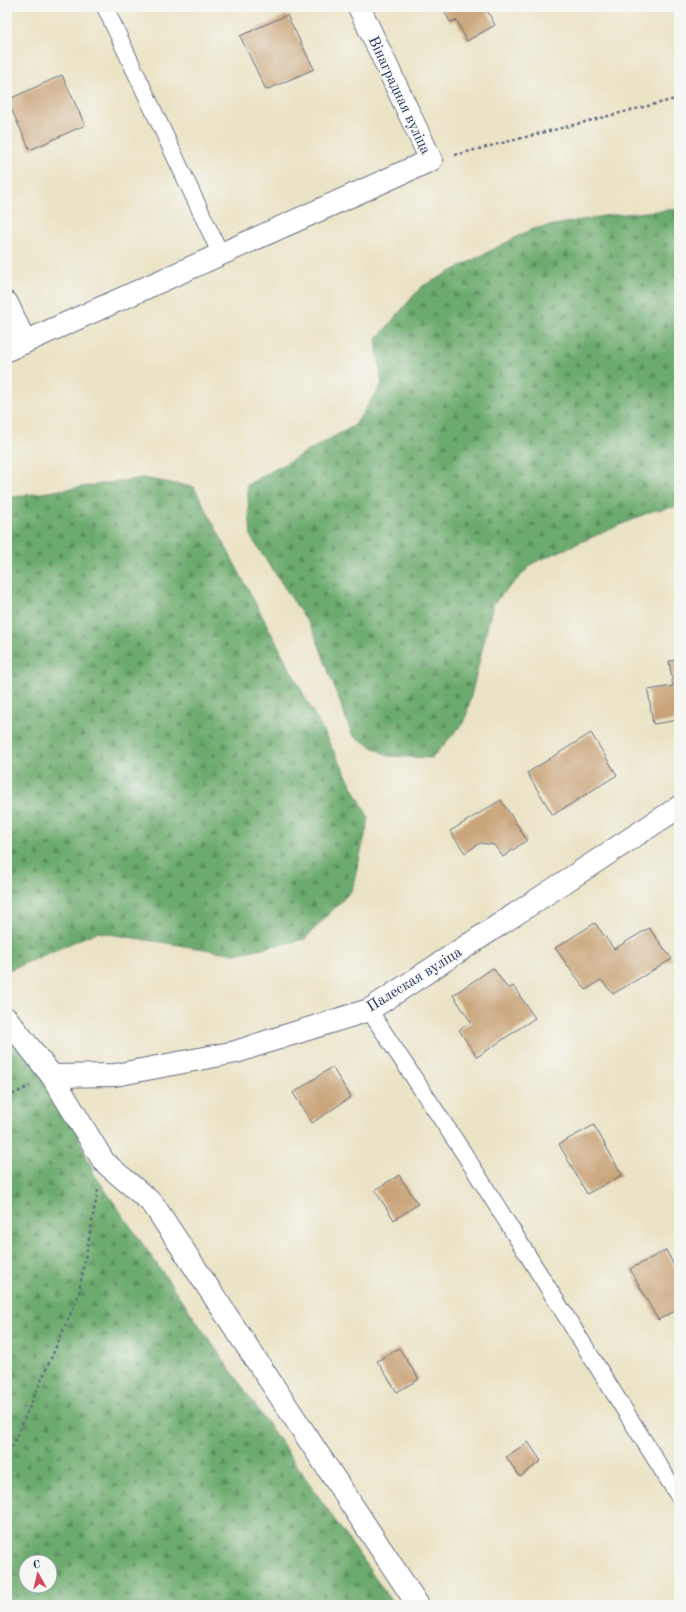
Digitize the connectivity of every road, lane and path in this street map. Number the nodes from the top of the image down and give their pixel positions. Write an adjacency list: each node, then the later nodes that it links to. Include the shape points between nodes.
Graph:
1 (105, 7): 5 (lane)
2 (359, 7): 4 (street, Вінаградная вуліца)
3 (679, 98): 4 (path)
4 (431, 160): 5 (street)
5 (221, 255): 7 (street)
6 (7, 303): 7 (street)
7 (16, 346)
8 (679, 807): 9 (street, Палеская вуліца)
9 (369, 1010): 11 (street, Палеская вуліца, via 236,1052 115,1075); 14 (lane, via 465,1155)
10 (7, 1019): 11 (street)
11 (52, 1076): 12 (street)
12 (104, 1162): 13 (path, via 78,1297); 15 (street, via 153,1204)
13 (7, 1458)
14 (679, 1497)
15 (418, 1605)

